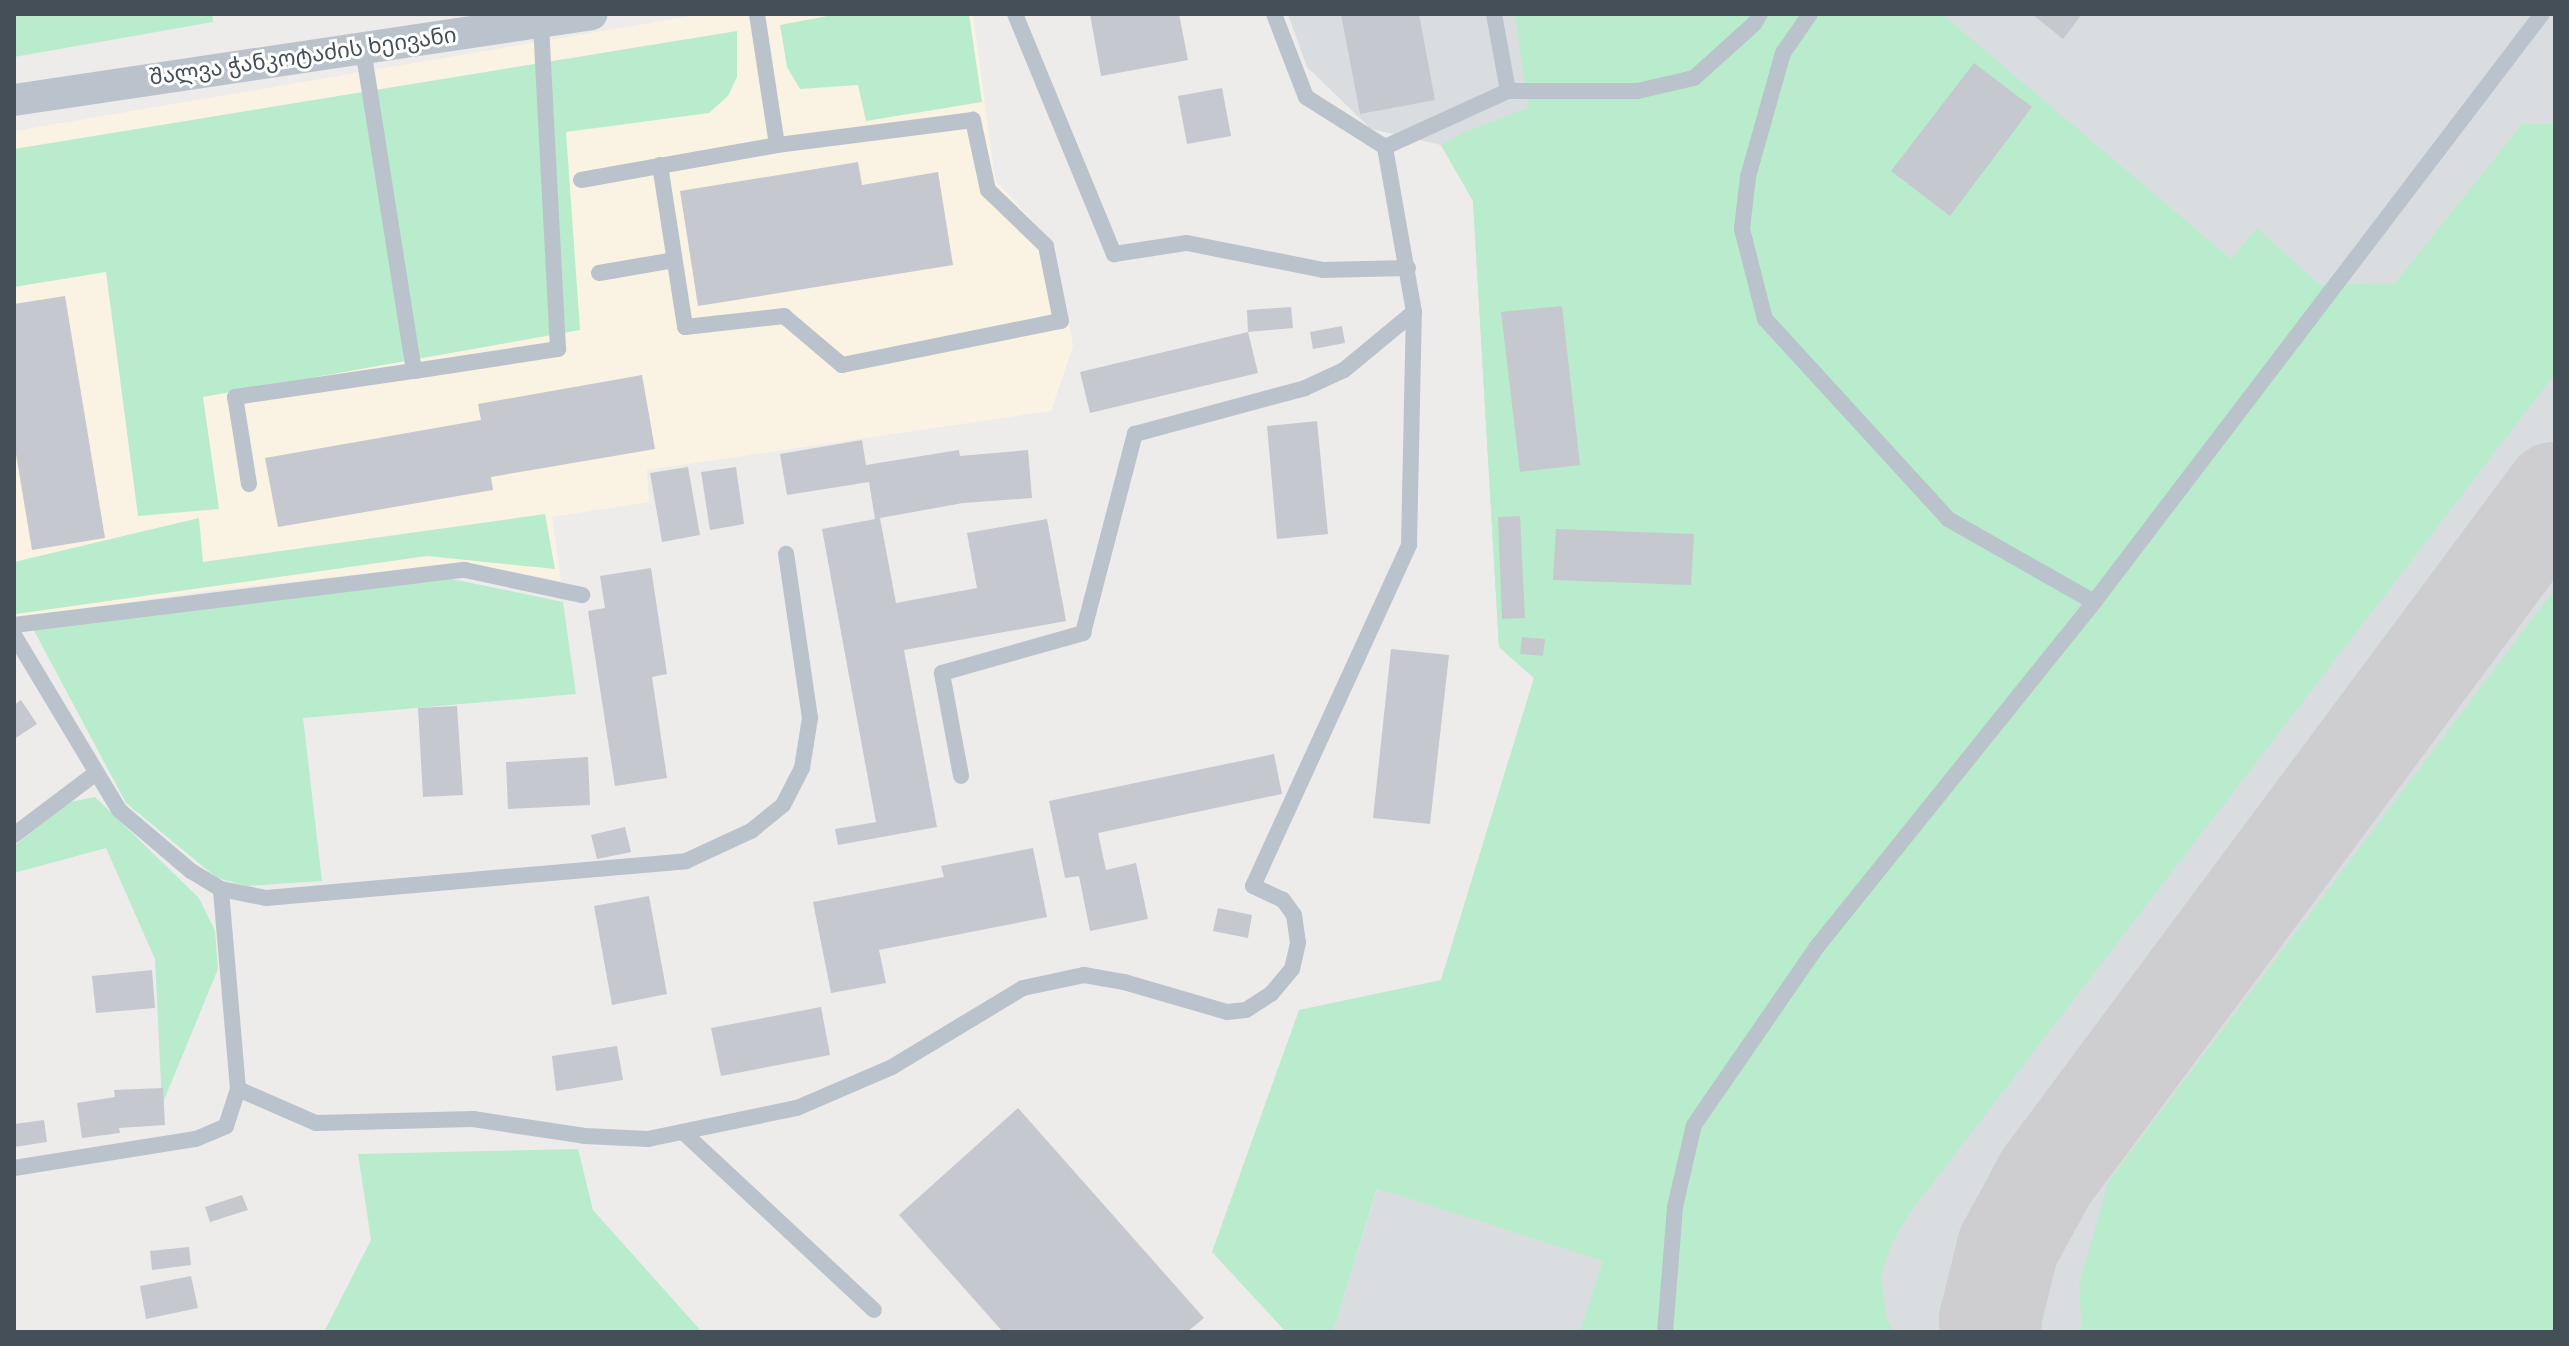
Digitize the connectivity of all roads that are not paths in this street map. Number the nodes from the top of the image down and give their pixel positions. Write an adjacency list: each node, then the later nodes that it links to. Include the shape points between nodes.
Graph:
1 (592, 14): 9 (street, შალვა ჭანკოტაძის ხეივანი)
2 (757, 14): 13 (lane)
3 (1015, 14): 18 (lane, via 1114,254 1187,243 1323,270)
4 (1274, 14): 14 (lane, via 1306,97)
5 (1494, 14): 11 (lane)
6 (1760, 14): 11 (lane, via 1694,78 1638,91)
7 (1810, 14): 25 (lane, via 1783,53 1748,177 1742,229 1765,319 1948,519)
8 (2542, 14): 25 (lane)
9 (541, 23): 10 (street, შალვა ჭანკოტაძის ხეივანი); 21 (lane, via 558,349)
10 (363, 49): 12 (street, შალვა ჭანკოტაძის ხეივანი); 21 (lane)
11 (1508, 91): 14 (lane)
12 (14, 100)
13 (777, 145): 15 (lane); 17 (lane, via 973,120 988,190 1046,246 1061,321 842,365 784,316 685,327)
14 (1385, 147): 18 (lane)
15 (660, 165): 16 (lane); 17 (lane)
16 (581, 180)
17 (674, 260): 19 (lane)
18 (1408, 268): 20 (lane)
19 (599, 273)
20 (1414, 312): 29 (lane, via 1344,370 1305,388 1135,434 1083,633 942,673); 33 (lane, via 1409,545 1253,886 1283,900 1294,915 1298,943 1292,969 1271,994 1246,1010 1227,1012 1084,975 1023,988 892,1067 797,1108)
21 (414, 371): 22 (lane, via 235,397)
22 (249, 484)
23 (786, 554): 31 (lane, via 810,718 802,768 783,805 751,831 686,861 266,898)
24 (582, 595): 26 (lane, via 465,570)
25 (2094, 602): 36 (lane, via 1816,948 1694,1125 1675,1207)
26 (14, 625)
27 (14, 635): 28 (lane)
28 (96, 773): 30 (lane); 31 (lane, via 119,810 191,871)
29 (961, 776)
30 (14, 835)
31 (221, 889): 32 (lane)
32 (238, 1089): 33 (lane, via 316,1123 473,1119 585,1136 648,1139); 34 (lane, via 226,1126 196,1139)
33 (683, 1132): 35 (lane)
34 (14, 1168)
35 (874, 1310)
36 (1665, 1332)

